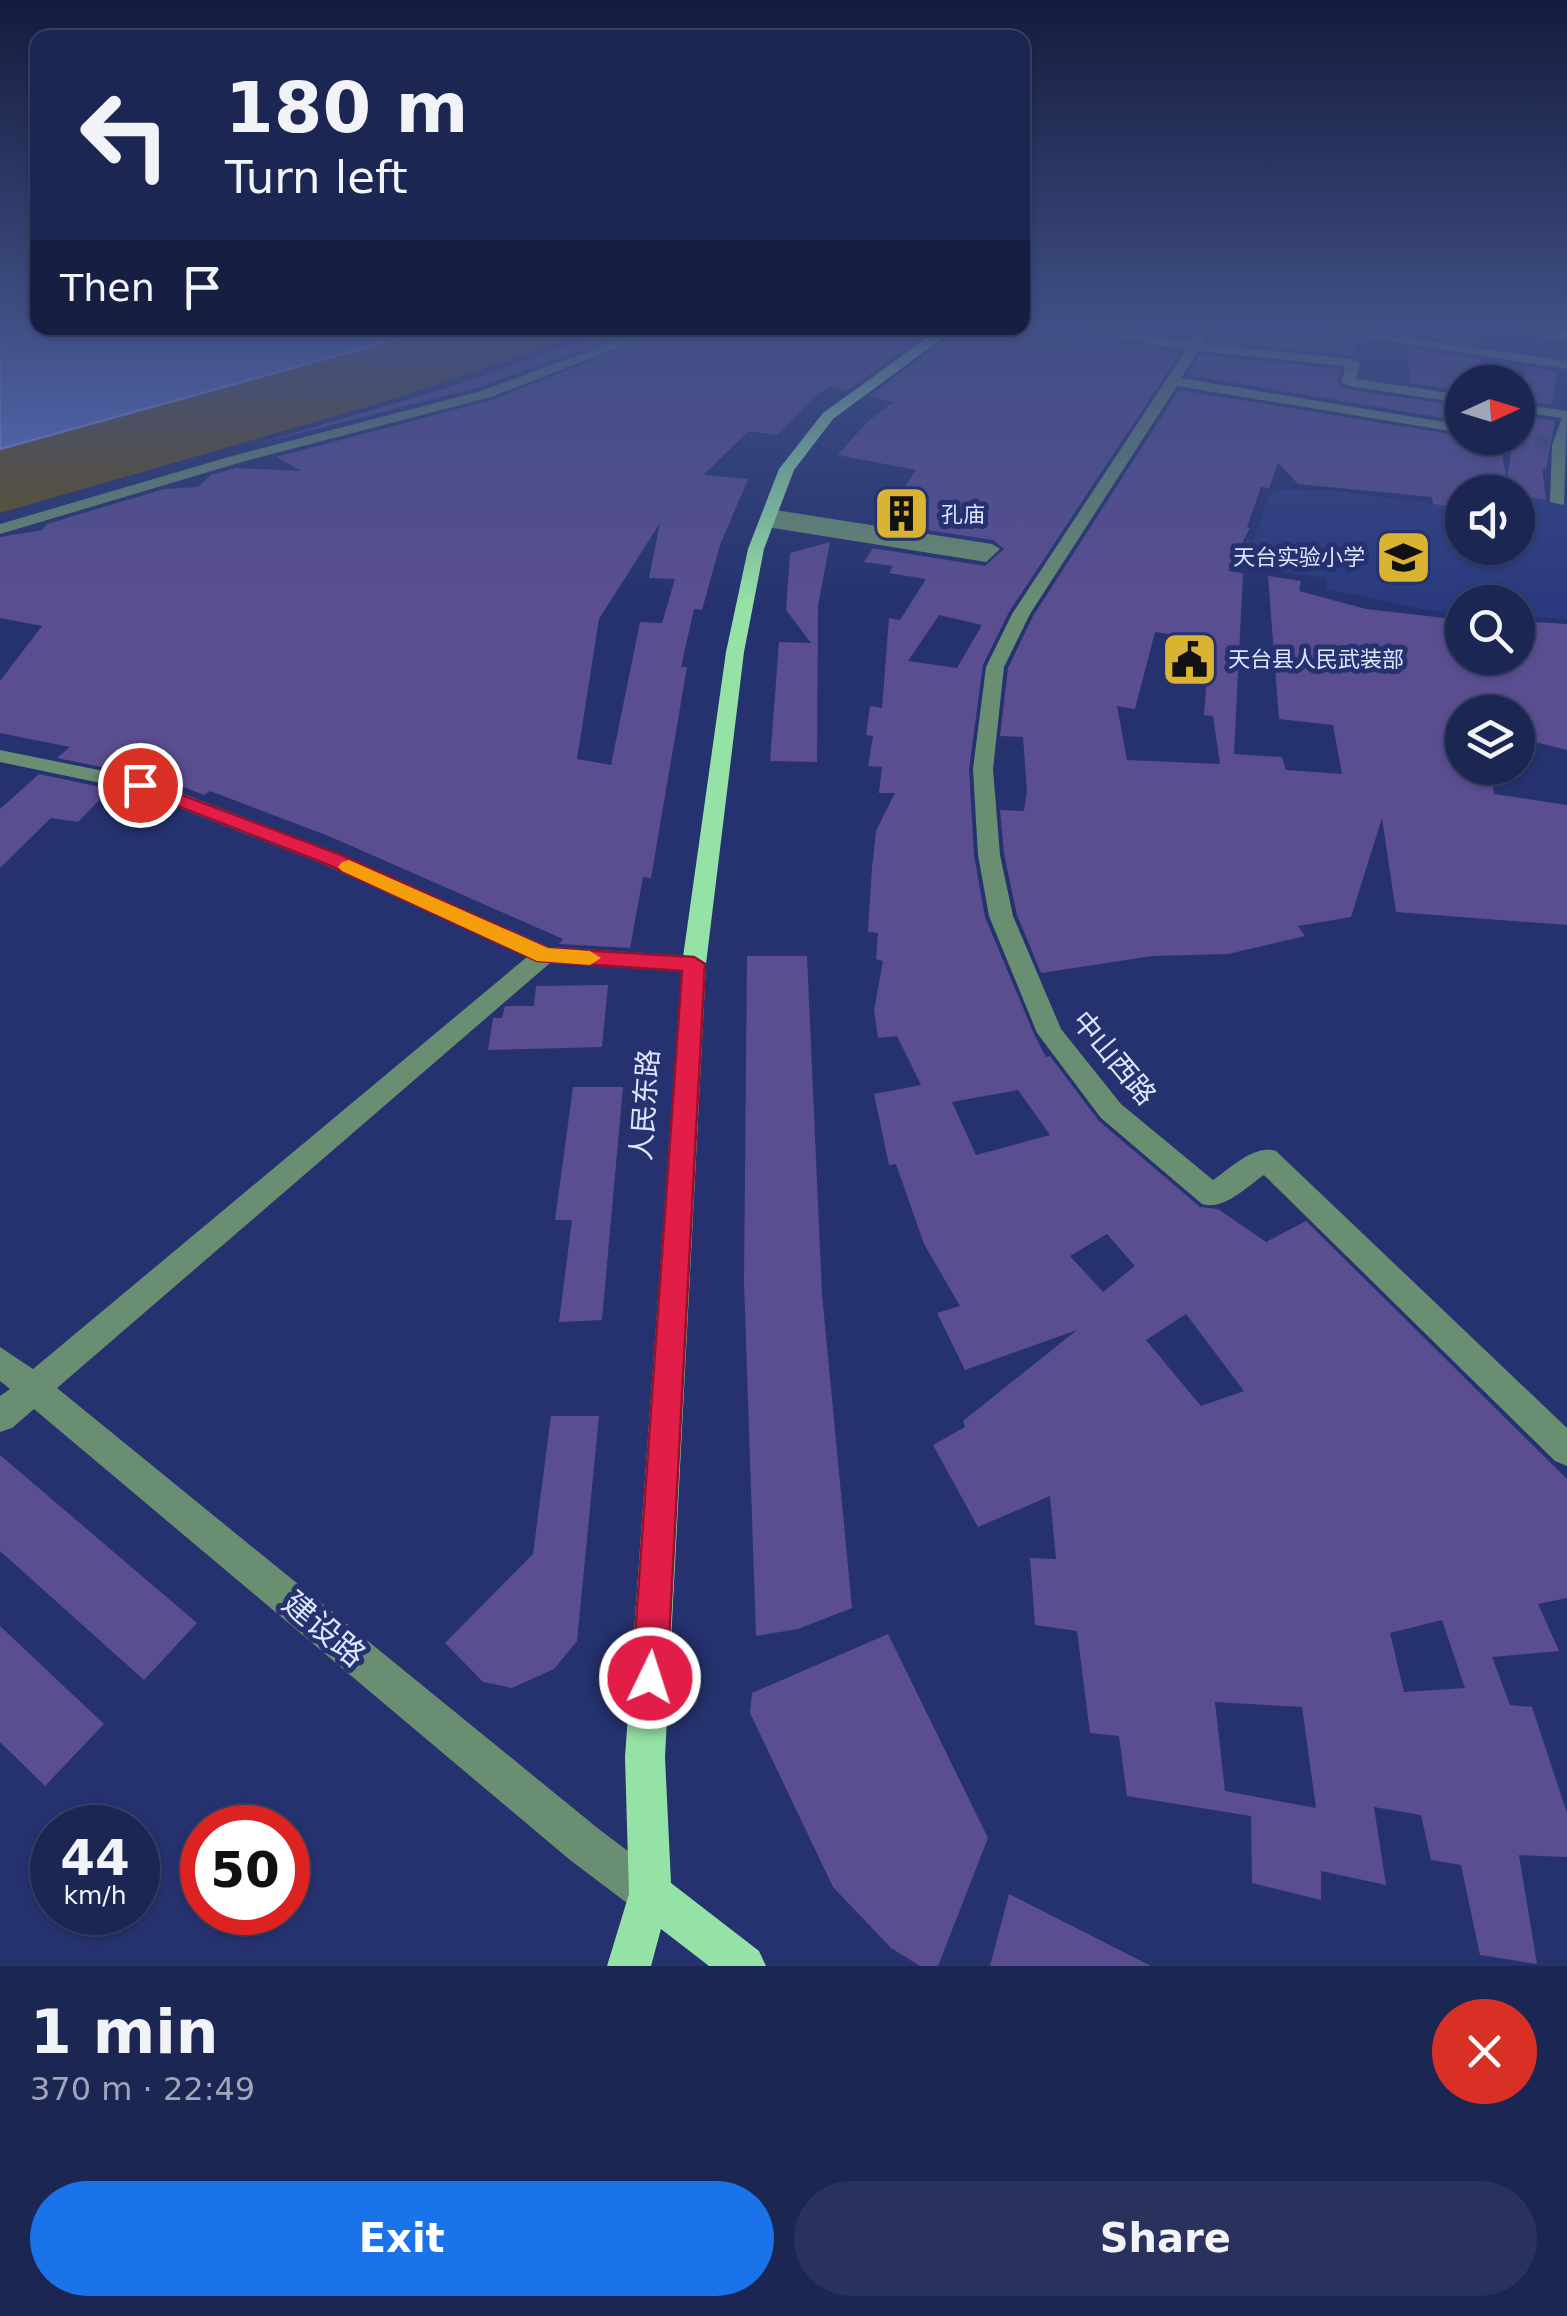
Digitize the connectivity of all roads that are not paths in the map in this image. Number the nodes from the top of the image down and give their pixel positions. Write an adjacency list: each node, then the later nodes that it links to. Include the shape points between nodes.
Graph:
1 (380, 422): 9 (street)
2 (823, 422): 8 (main road, 人民东路, via 787,468)
3 (1146, 422): 16 (street, 中山西路, via 1021,614 994,667 983,770 1001,916 1050,1033 1111,1110 1212,1196 1266,1159)
4 (1418, 422): 6 (street)
5 (1567, 422): 7 (street, via 1557,445)
6 (1445, 426)
7 (1558, 502)
8 (768, 519): 8 (street, via 992,549 986,557); 12 (main road, 人民东路, via 735,652)
9 (0, 528)
10 (0, 756): 11 (street, via 140,785 333,860)
11 (545, 955): 12 (street); 14 (street)
12 (694, 964): 17 (main road, 人民东路, via 644,1757)
13 (0, 1361): 14 (street, 建设路)
14 (33, 1389): 15 (street); 17 (street, 建设路)
15 (0, 1417)
16 (1567, 1450)
17 (650, 1894): 18 (main road, 人民东路); 19 (main road)
18 (629, 1966)
19 (744, 1966)

